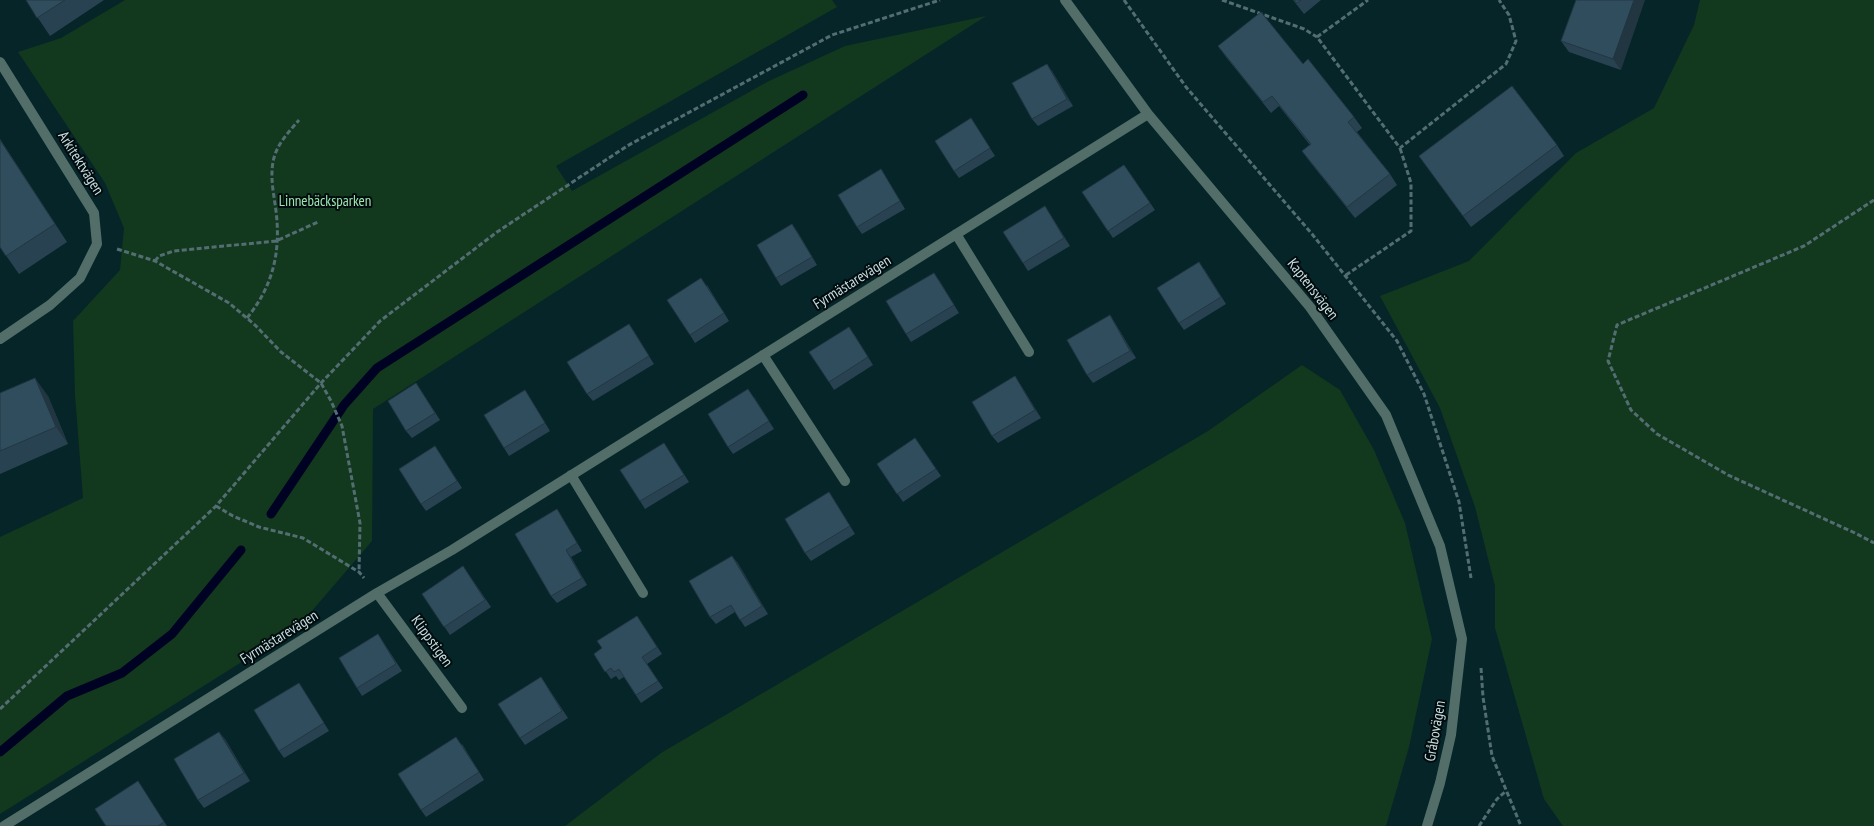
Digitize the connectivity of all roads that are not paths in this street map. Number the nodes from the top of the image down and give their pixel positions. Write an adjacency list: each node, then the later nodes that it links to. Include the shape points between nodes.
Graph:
1 (1065, 0): 3 (street, Kaptensvägen)
2 (0, 62): 5 (street, Arkitektvägen, via 94,214 97,244 80,278 50,305)
3 (1148, 114): 4 (street, Fyrmästarevägen); 12 (street, Kaptensvägen, via 1310,307 1386,415 1440,546)
4 (956, 234): 6 (street); 7 (street, Fyrmästarevägen)
5 (0, 339)
6 (1029, 352)
7 (763, 355): 8 (street, Fyrmästarevägen); 9 (street)
8 (571, 475): 10 (street, Fyrmästarevägen); 11 (street)
9 (845, 481)
10 (377, 593): 13 (street, Klippstigen); 14 (street, Fyrmästarevägen)
11 (643, 593)
12 (1462, 639): 15 (street, Gråbovägen, via 1452,735)
13 (462, 708)
14 (4, 826)
15 (1427, 826)

